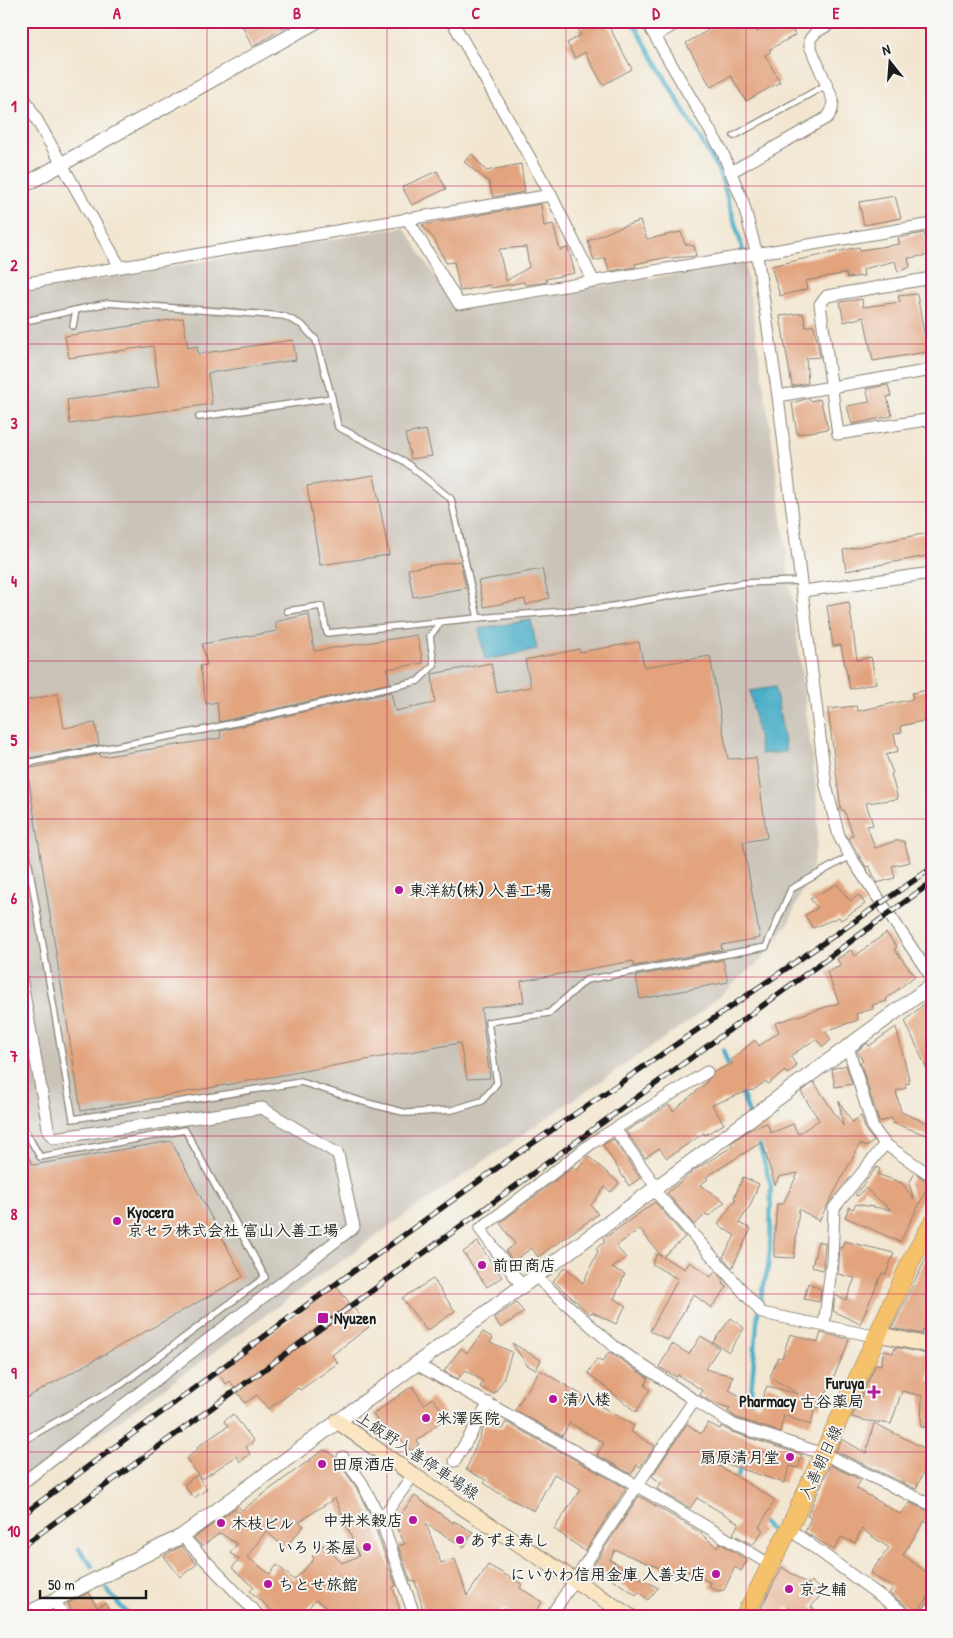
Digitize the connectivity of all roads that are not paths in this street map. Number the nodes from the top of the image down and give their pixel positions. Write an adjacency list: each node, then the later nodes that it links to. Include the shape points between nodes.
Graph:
1 (317, 21): 10 (street)
2 (452, 21): 13 (street)
3 (646, 21): 6 (street)
4 (680, 21): 6 (street)
5 (835, 21): 7 (street, via 810,39)
6 (655, 36): 11 (street)
7 (826, 85): 9 (lane); 11 (street, via 832,100 828,117)
8 (21, 92): 10 (street)
9 (734, 136)
10 (61, 164): 12 (street); 17 (street)
11 (731, 172): 16 (street)
12 (21, 187)
13 (551, 195): 14 (street); 19 (street)
14 (407, 218): 17 (street); 19 (street, via 459,304)
15 (932, 224): 16 (street)
16 (757, 255): 19 (street); 26 (street)
17 (120, 267): 20 (street)
18 (932, 278): 25 (street, via 827,296 820,304)
19 (594, 282)
20 (21, 284)
21 (76, 310): 22 (lane); 23 (lane); 27 (lane, via 107,304 284,316 302,326 316,340)
22 (21, 322)
23 (73, 326)
24 (932, 370): 25 (street)
25 (831, 387): 26 (street); 29 (street, via 838,434)
26 (778, 396): 31 (street)
27 (332, 398): 28 (lane); 33 (lane, via 338,427 404,461 451,499)
28 (199, 417)
29 (932, 419)
30 (932, 573): 31 (street)
31 (802, 586): 33 (lane, via 744,583 602,608); 39 (street, via 826,786 839,836)
32 (287, 611): 34 (lane, via 321,606 327,633)
33 (478, 618): 34 (lane)
34 (441, 622): 36 (lane, via 430,636 434,665 418,681 208,729)
35 (21, 755): 36 (lane)
36 (27, 763): 37 (lane)
37 (21, 768)
38 (21, 819): 39 (lane, via 73,1119 301,1082 407,1113 452,1110 482,1101 497,1083 488,1022 549,1013 586,980 766,947 791,889)
39 (850, 856): 41 (street)
40 (21, 977): 65 (street, via 49,1133 54,1138 262,1108 338,1154 354,1228)
41 (932, 978)
42 (932, 985): 43 (street)
43 (848, 1047): 47 (street, via 873,1128); 49 (street)
44 (706, 1072): 46 (street, via 682,1090)
45 (21, 1124): 60 (lane, via 40,1157 185,1130 265,1277 122,1384)
46 (615, 1129): 49 (street); 52 (street, via 562,1164 480,1229)
47 (885, 1144): 48 (street); 53 (street, via 834,1208 832,1261)
48 (932, 1176)
49 (656, 1189): 51 (street); 53 (street, via 762,1313)
50 (932, 1224): 54 (main road, 入善朝日線, via 912,1259)
51 (536, 1277): 52 (street); 57 (street, via 615,1346)
52 (522, 1286): 56 (street)
53 (824, 1325): 54 (street)
54 (878, 1334): 55 (main road); 61 (main road, 入善朝日線)
55 (932, 1346)
56 (416, 1364): 58 (street); 59 (street)
57 (694, 1400): 61 (street, via 734,1425); 66 (street)
58 (488, 1403): 63 (street); 66 (street)
59 (337, 1421): 64 (main road, 上飯野入善停車場線); 70 (street)
60 (21, 1442)
61 (824, 1454): 67 (street); 69 (main road, 入善朝日線)
62 (344, 1457): 68 (street)
63 (455, 1461)
64 (413, 1475): 68 (street); 72 (main road, 上飯野入善停車場線)
65 (21, 1484)
66 (636, 1485): 71 (street); 72 (street)
67 (932, 1505)
68 (381, 1520): 78 (street)
69 (789, 1529): 71 (main road, 入善朝日線); 82 (street)
70 (182, 1536): 73 (street); 77 (street)
71 (771, 1565): 81 (main road, 入善朝日線)
72 (576, 1580): 79 (street); 80 (main road, 上飯野入善停車場線)
73 (54, 1601): 75 (street); 76 (street)
74 (932, 1608): 83 (street)
75 (21, 1617)
76 (65, 1617)
77 (260, 1617)
78 (415, 1617)
79 (550, 1617)
80 (631, 1617)
81 (744, 1617)
82 (908, 1617)
83 (925, 1617)

